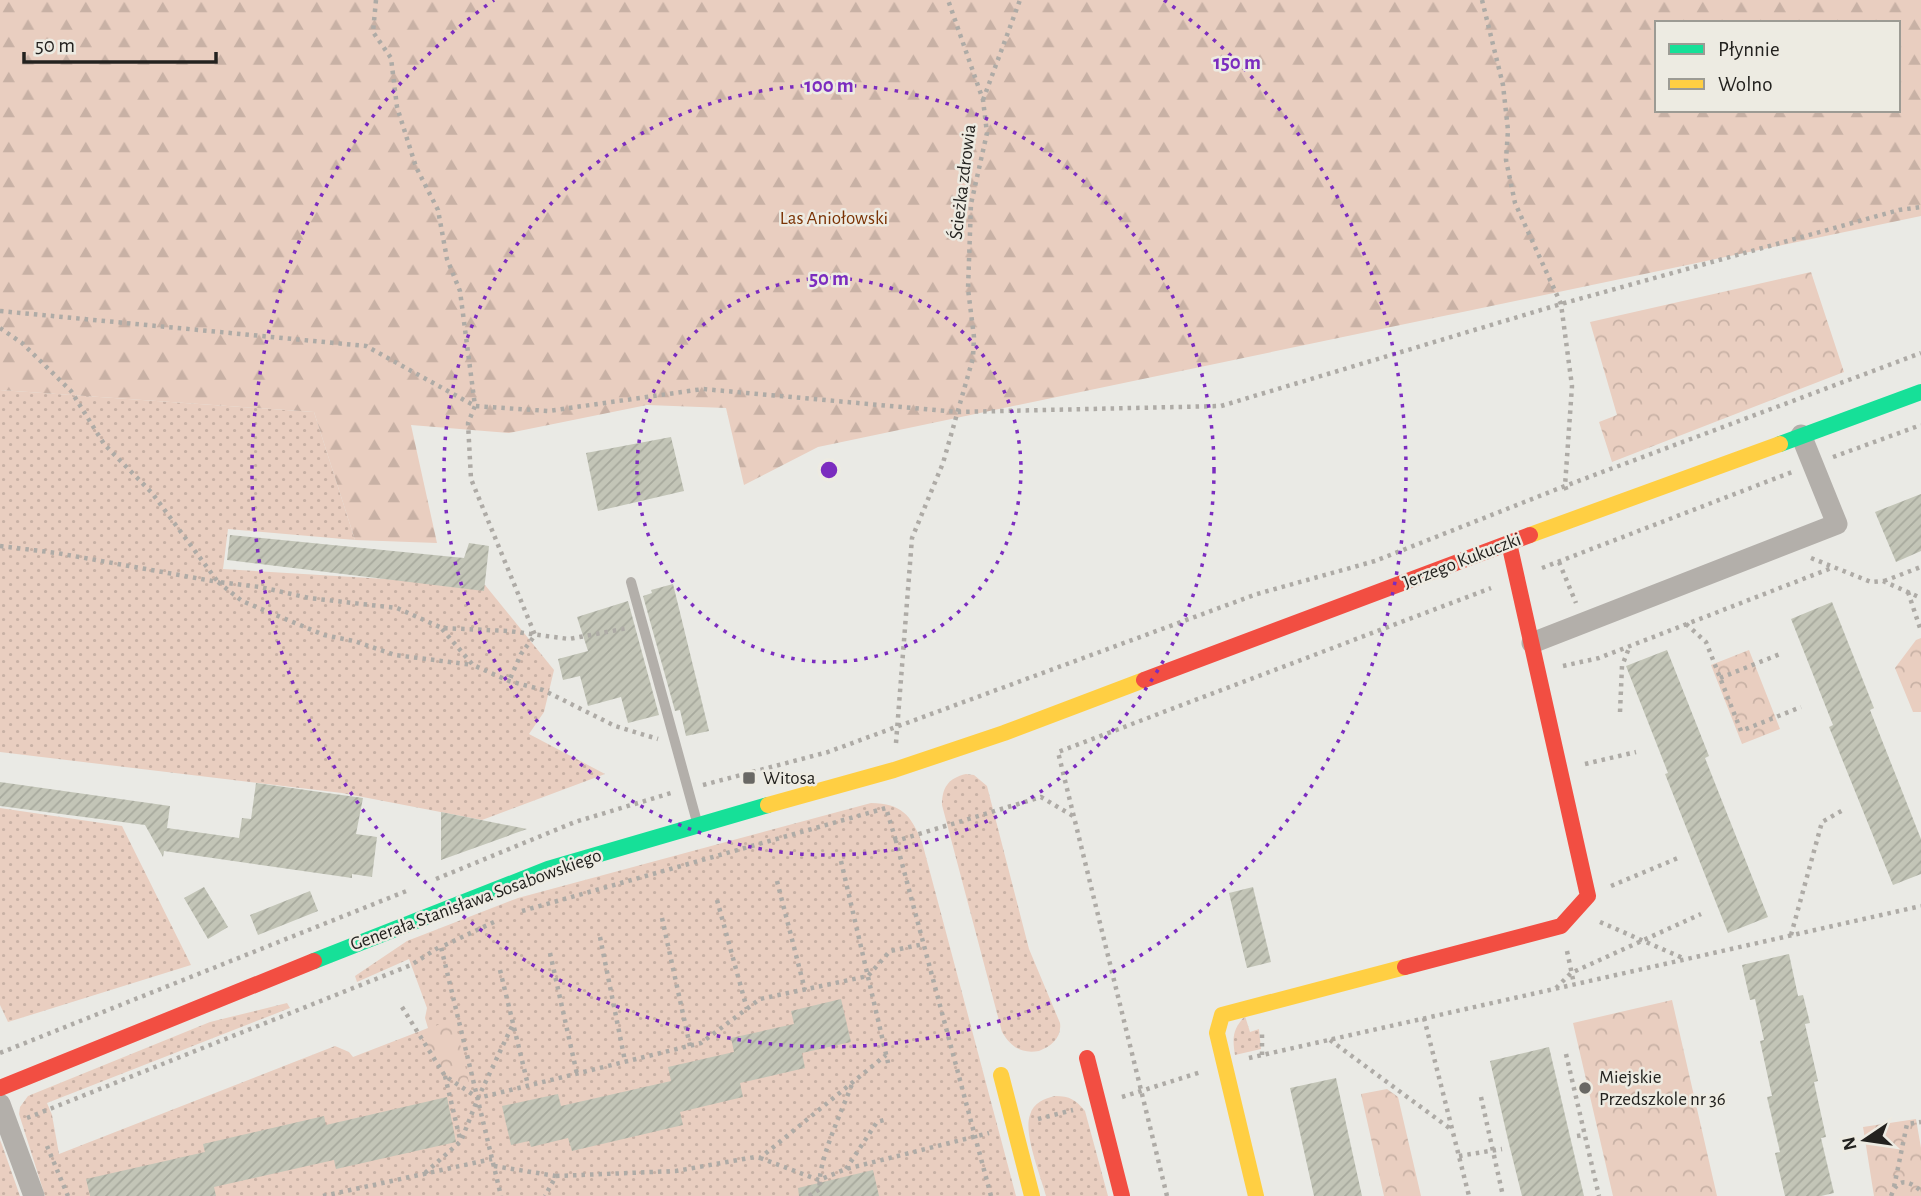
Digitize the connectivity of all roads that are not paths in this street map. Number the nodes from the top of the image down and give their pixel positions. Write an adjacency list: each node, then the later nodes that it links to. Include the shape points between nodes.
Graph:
1 (1921, 392): 2 (street, Jerzego Kukuczki)
2 (1801, 435): 3 (street, Jerzego Kukuczki); 5 (street, via 1837,524)
3 (1510, 543): 5 (street); 6 (street, Jerzego Kukuczki)
4 (631, 582): 7 (lane)
5 (1532, 643): 15 (street, via 1588,896 1561,926 1222,1015 1217,1033)
6 (1004, 733): 7 (street, Generała Stanisława Sosabowskiego, via 894,770)
7 (698, 825): 10 (street, Generała Stanisława Sosabowskiego, via 510,883)
8 (1087, 1058): 14 (street)
9 (1001, 1075): 13 (street)
10 (0, 1088)
11 (0, 1104): 12 (street)
12 (34, 1196)
13 (1032, 1196)
14 (1122, 1196)
15 (1256, 1196)

